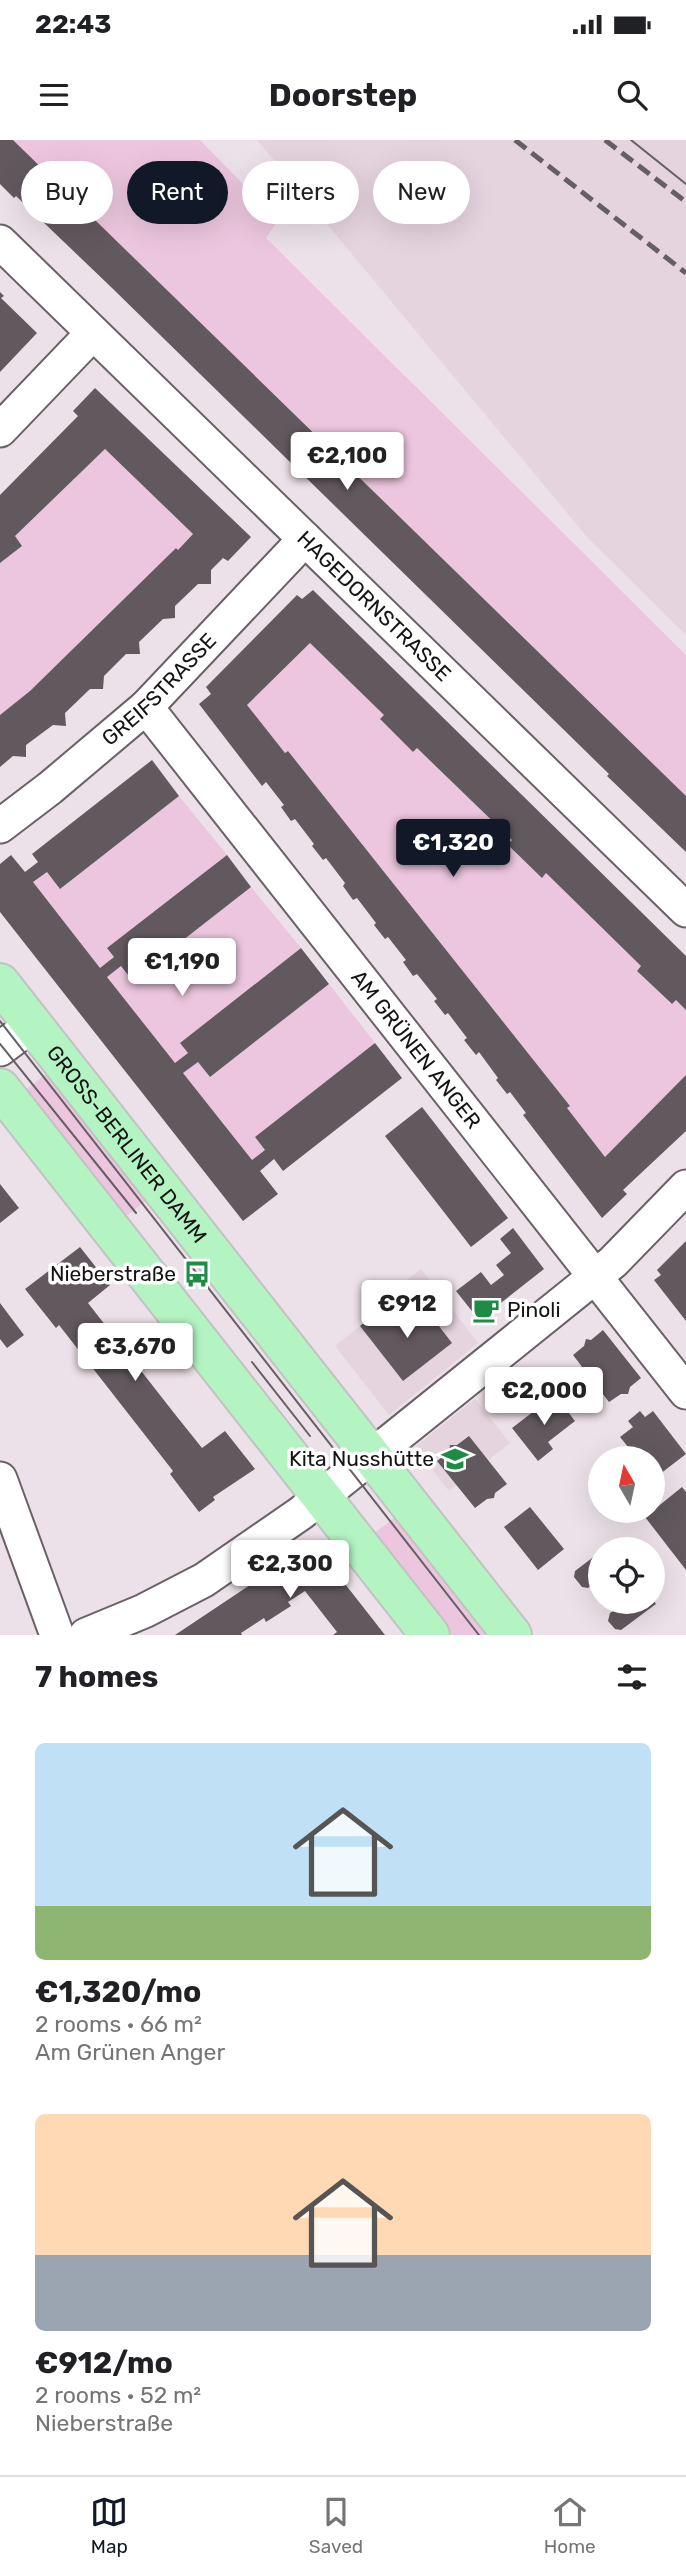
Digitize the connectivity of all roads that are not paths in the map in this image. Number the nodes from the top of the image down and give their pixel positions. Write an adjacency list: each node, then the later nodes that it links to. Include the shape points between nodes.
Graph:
1 (0, 242): 2 (street, HAGEDORNSTRASSE)
2 (93, 333): 3 (street); 4 (street, HAGEDORNSTRASSE)
3 (0, 430)
4 (305, 539): 5 (street, GREIFSTRASSE); 7 (street, HAGEDORNSTRASSE)
5 (146, 707): 6 (street, GREIFSTRASSE); 13 (street, AM GRÜNEN ANGER)
6 (0, 827)
7 (686, 911)
8 (0, 983): 9 (main road, GROSS-BERLINER DAMM)
9 (33, 1024): 10 (street); 15 (main road, GROSS-BERLINER DAMM)
10 (0, 1049)
11 (0, 1088): 17 (main road)
12 (686, 1187): 13 (street)
13 (596, 1277): 14 (street, AM GRÜNEN ANGER); 15 (street)
14 (686, 1392)
15 (372, 1456): 17 (street); 21 (main road, GROSS-BERLINER DAMM)
16 (0, 1479): 18 (street)
17 (320, 1498): 19 (street, via 204,1580); 20 (main road)
18 (57, 1635)
19 (86, 1635)
20 (430, 1635)
21 (512, 1635)

